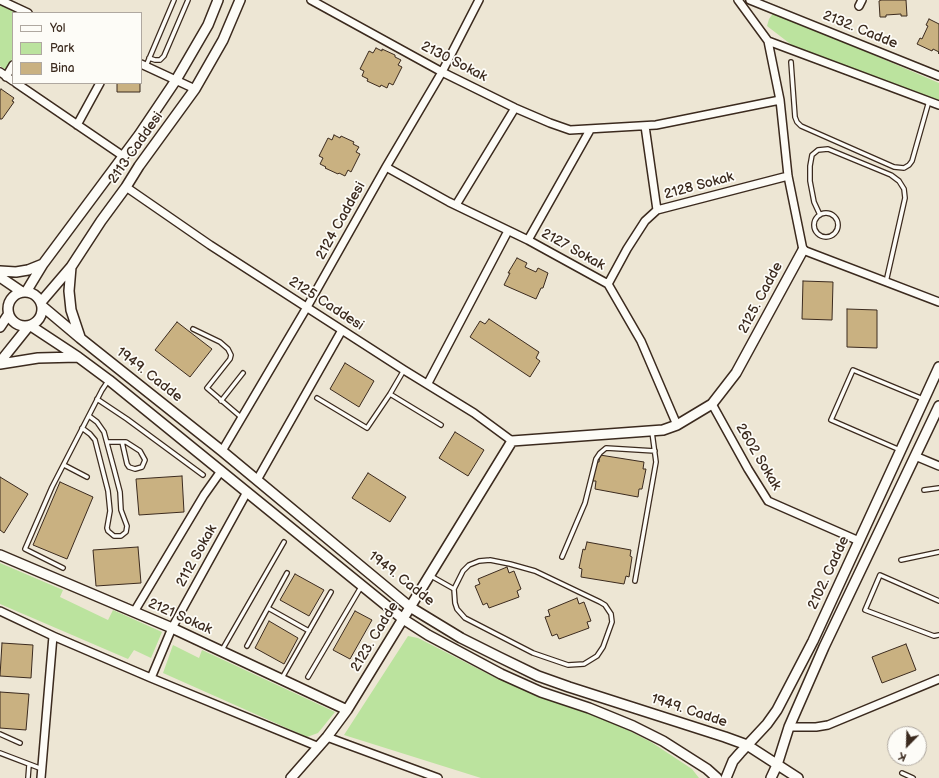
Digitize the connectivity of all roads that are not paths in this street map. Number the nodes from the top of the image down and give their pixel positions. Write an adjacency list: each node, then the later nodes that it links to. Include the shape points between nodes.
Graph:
1 (0, 0): 10 (street)
2 (174, 0): 12 (lane)
3 (188, 0): 12 (lane, via 164,56 160,60)
4 (218, 0): 20 (street, 2113 Caddesi, via 208,25)
5 (240, 0): 23 (street, 2113 Caddesi, via 223,40)
6 (312, 0): 16 (street, 2130 Sokak)
7 (478, 0): 16 (street, 2124 Caddesi)
8 (738, 0): 11 (street)
9 (750, 0): 18 (street, 2132. Cadde)
10 (26, 12)
11 (768, 41): 24 (street); 25 (street)
12 (149, 58): 14 (lane)
13 (791, 62): 25 (lane, via 797,122 894,167 904,168 912,161)
14 (143, 65): 20 (street)
15 (12, 66): 17 (street)
16 (442, 72): 27 (street, 2130 Sokak); 32 (street, 2124 Caddesi)
17 (3, 74): 19 (street)
18 (939, 76)
19 (12, 80)
20 (176, 80): 23 (street); 31 (street, 2113 Caddesi)
21 (17, 84): 28 (street)
22 (99, 84): 28 (street)
23 (195, 88): 34 (street, 2113 Caddesi)
24 (780, 100): 29 (street, 2130 Sokak); 33 (street)
25 (929, 101): 26 (street)
26 (939, 105)
27 (515, 108): 30 (street, 2130 Sokak, via 570,130); 35 (street)
28 (77, 125): 31 (street)
29 (645, 126): 30 (street, 2130 Sokak); 36 (street)
30 (590, 130): 39 (street)
31 (124, 156): 41 (street, 2113 Caddesi)
32 (386, 167): 35 (street, 2127 Sokak); 51 (street, 2124 Caddesi)
33 (788, 176): 36 (street, 2128 Sokak); 40 (street)
34 (126, 187): 42 (street, 2113 Caddesi); 51 (street, 2125 Caddesi)
35 (456, 205): 38 (street, 2127 Sokak)
36 (658, 210): 46 (street, 2128 Sokak, via 646,221 627,249)
37 (820, 215): 37 (lane, via 814,224 815,229 822,236 828,237 836,231 837,221 830,214); 45 (lane, via 814,202 810,181 812,156 818,150 828,149 895,178 902,185 905,198)
38 (508, 231): 39 (street, 2127 Sokak); 64 (street)
39 (528, 240): 46 (street, 2127 Sokak)
40 (803, 250): 45 (street); 70 (street, 2125. Cadde, via 736,373)
41 (43, 264): 43 (street, via 16,272); 47 (street, 2113 Caddesi)
42 (71, 267): 50 (street, 2113 Caddesi); 57 (street, via 71,310)
43 (0, 271)
44 (0, 278): 47 (street)
45 (886, 282): 48 (street)
46 (608, 284): 75 (street, 2127 Sokak, via 641,341)
47 (24, 292): 50 (street, via 34,294); 52 (street, via 11,298)
48 (939, 302)
49 (0, 304): 52 (street)
50 (42, 304): 53 (street, via 40,319); 57 (street, 1949. Cadde)
51 (308, 308): 56 (street, 2125 Caddesi); 73 (street, 2124 Caddesi)
52 (8, 312): 53 (street, via 16,324); 54 (street)
53 (29, 326): 58 (street, 1949. Cadde); 59 (street)
54 (0, 327)
55 (193, 329): 69 (lane, via 220,342 231,355 207,388)
56 (342, 330): 61 (street, 2125 Caddesi); 90 (street)
57 (80, 338): 82 (street, 1949. Cadde)
58 (78, 357): 59 (street, via 38,358); 63 (street, 1949. Cadde)
59 (0, 363)
60 (939, 367): 68 (street, 2102. Cadde)
61 (404, 370): 64 (street, 2125 Caddesi); 65 (lane)
62 (243, 373): 69 (lane)
63 (109, 380): 67 (lane); 87 (street, 1949. Cadde)
64 (428, 384): 78 (street, 2125 Caddesi)
65 (390, 394): 66 (lane, via 367,428); 74 (lane)
66 (317, 398)
67 (97, 399): 72 (lane); 88 (lane)
68 (924, 400): 81 (street, 2102. Cadde); 81 (lane, via 853,370 831,420)
69 (221, 401): 73 (lane)
70 (712, 404): 75 (street, 2125. Cadde); 94 (street, 2602 Sokak, via 768,502)
71 (939, 406): 84 (street, 2102. Cadde)
72 (89, 416): 76 (lane); 79 (lane, via 101,427)
73 (242, 418): 82 (street, 2124 Caddesi)
74 (441, 425)
75 (677, 425): 77 (street, 2125. Cadde)
76 (82, 428): 79 (lane, via 90,434 96,444 109,496 107,528 112,535 118,537 124,534 127,526 122,515 118,480); 85 (lane)
77 (652, 431): 78 (street, 2125. Cadde); 83 (lane)
78 (512, 441): 102 (street, 2123. Cadde)
79 (107, 442): 80 (lane)
80 (122, 442): 80 (lane, via 129,467 142,467 145,460 140,451)
81 (901, 450): 94 (street, 2102. Cadde)
82 (222, 451): 90 (street, 1949. Cadde)
83 (655, 451): 98 (lane, via 606,448 600,453 596,459 585,503); 103 (lane, via 656,462)
84 (915, 456): 86 (street); 124 (street, 2102. Cadde)
85 (64, 465): 89 (lane); 100 (lane, via 24,549)
86 (939, 466)
87 (222, 471): 93 (street, 1949. Cadde); 111 (street, via 204,495)
88 (203, 475)
89 (87, 477)
90 (256, 480): 108 (street, 1949. Cadde)
91 (939, 488): 92 (lane)
92 (924, 490)
93 (247, 492): 104 (street, 1949. Cadde); 113 (street, 2112 Sokak)
94 (859, 541): 128 (street, 2102. Cadde, via 778,710)
95 (284, 542): 118 (lane)
96 (939, 552): 99 (lane)
97 (0, 554): 111 (street, 2121 Sokak)
98 (562, 557)
99 (901, 560)
100 (63, 568)
101 (288, 573): 109 (lane)
102 (430, 575): 105 (lane); 108 (street, 2123. Cadde)
103 (634, 580)
104 (362, 586): 112 (street, 1949. Cadde); 119 (lane)
105 (454, 589): 105 (lane, via 457,609 470,622 533,653 568,665 584,664 597,656 612,622 608,610 600,602 546,576 510,564 490,560 473,563 463,571)
106 (331, 592): 114 (lane)
107 (939, 601): 115 (lane, via 880,575 865,610 934,636)
108 (410, 607): 112 (street, 2123. Cadde); 128 (street, 1949. Cadde, via 461,638 538,676)
109 (268, 608): 114 (lane); 117 (lane)
110 (0, 612): 116 (street)
111 (134, 612): 113 (street, 2121 Sokak)
112 (403, 619): 123 (street, 2123. Cadde); 139 (street, 1949. Cadde, via 501,674 657,738)
113 (172, 628): 118 (street, 2121 Sokak); 120 (street, 2112 Sokak)
114 (309, 631): 121 (lane)
115 (939, 635)
116 (53, 636): 120 (street); 133 (street)
117 (247, 646)
118 (222, 651): 121 (street, 2121 Sokak)
119 (308, 677)
120 (151, 678): 129 (street)
121 (282, 679): 123 (street, 2121 Sokak)
122 (939, 679): 124 (street, via 828,725 816,728)
123 (347, 710): 126 (street, 2123. Cadde)
124 (789, 727): 132 (street, 2102. Cadde)
125 (0, 734): 127 (lane)
126 (327, 737): 129 (street, 2123. Cadde); 138 (street)
127 (20, 743)
128 (747, 745): 132 (street, 1949. Cadde); 140 (street, 2102. Cadde, via 733,761)
129 (319, 747): 137 (street, 2123. Cadde)
130 (0, 753): 131 (lane)
131 (30, 765): 133 (lane); 135 (lane)
132 (777, 765): 141 (street, 2102. Cadde); 142 (street, 1949. Cadde)
133 (42, 769): 136 (street)
134 (902, 773): 143 (lane)
135 (28, 778)
136 (41, 778)
137 (291, 778)
138 (438, 778)
139 (717, 778)
140 (726, 778)
141 (771, 778)
142 (798, 778)
143 (913, 778)

